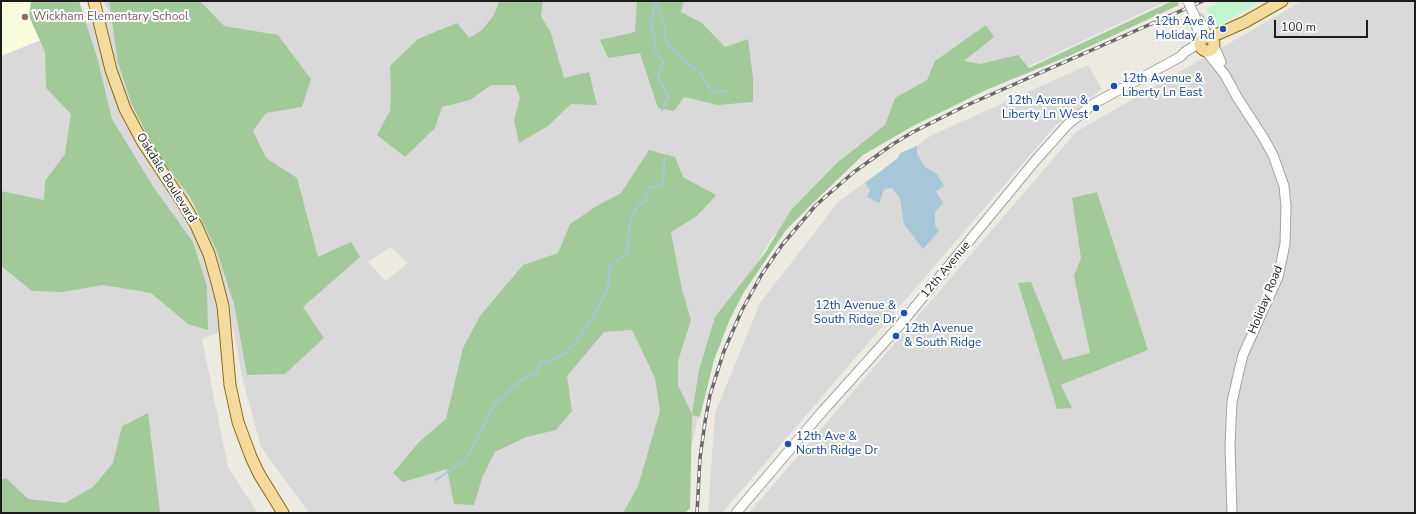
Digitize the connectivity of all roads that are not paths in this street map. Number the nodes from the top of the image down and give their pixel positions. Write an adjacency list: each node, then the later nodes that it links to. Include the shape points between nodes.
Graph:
1 (94, 1): 5 (main road, Oakdale Boulevard, via 110,70 125,109 196,225 216,275 223,306 230,385 238,422 259,474)
2 (1188, 1): 4 (street, Holiday Road, bridge, via 1198,31)
3 (1282, 1): 4 (main road, 12th Avenue)
4 (1207, 44): 6 (street, 12th Avenue, via 1185,52 1098,101 1063,130 900,325 821,412); 7 (street, Holiday Road, via 1273,155 1284,186 1286,206 1282,261 1273,289 1244,355 1232,402)
5 (284, 513)
6 (736, 513)
7 (1232, 513)

